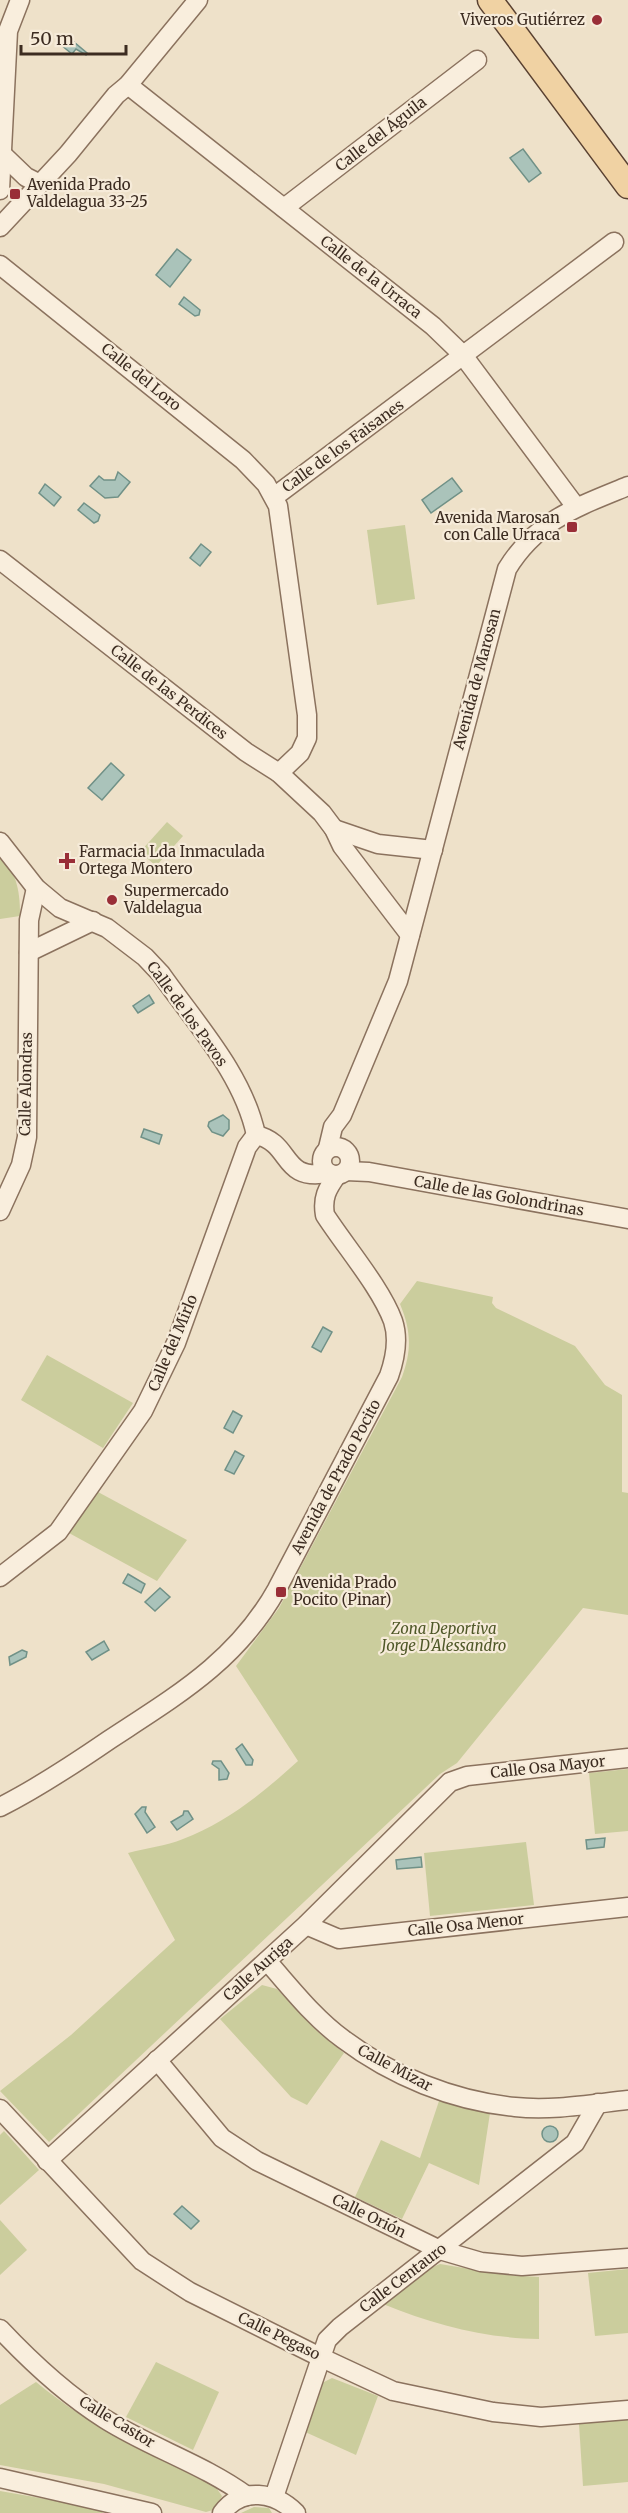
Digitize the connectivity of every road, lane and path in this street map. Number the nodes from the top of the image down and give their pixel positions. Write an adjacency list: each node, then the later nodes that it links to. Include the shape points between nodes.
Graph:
1 (20, 0): 6 (street, via 8,31)
2 (198, 0): 5 (street)
3 (490, 0): 8 (main road)
4 (477, 60): 11 (street, Calle del Águila)
5 (128, 86): 7 (street, via 116,94); 11 (street, Calle de la Urraca)
6 (2, 154): 7 (street, via 26,177); 9 (street)
7 (40, 184): 12 (street)
8 (628, 186)
9 (0, 190)
10 (0, 205): 12 (street)
11 (284, 208): 15 (street, Calle de la Urraca, via 433,326)
12 (2, 225)
13 (614, 242): 15 (street, Calle de los Faisanes)
14 (0, 265): 17 (street, Calle del Loro, via 243,460)
15 (462, 354): 17 (street, Calle de los Faisanes, via 444,372); 18 (street, Calle de la Urraca)
16 (628, 486): 18 (street, Avenida de Marosan)
17 (274, 497): 20 (street, Calle de los Faisanes, via 285,540 307,738 300,753)
18 (576, 507): 24 (street, Avenida de Marosan, via 529,539 507,569)
19 (0, 560): 20 (street, Calle de las Perdices, via 246,752)
20 (279, 773): 21 (street, Calle de las Perdices)
21 (334, 829): 23 (street); 25 (street, Calle de las Perdices)
22 (0, 842): 26 (street, Calle de los Pavos)
23 (372, 842): 24 (street); 25 (street)
24 (433, 850): 28 (street, Avenida de Marosan)
25 (356, 863): 28 (street, Calle de las Perdices)
26 (36, 888): 27 (street, Calle de los Pavos, via 60,908); 29 (street, Calle Alondras, via 29,920)
27 (93, 921): 29 (street); 30 (street, Calle de los Pavos, via 123,939 160,974 240,1087)
28 (410, 934): 31 (street, Avenida de Prado Pocito, via 398,981 342,1115 333,1127)
29 (29, 952): 32 (street, Calle Alondras, via 27,1137 21,1165)
30 (256, 1135): 31 (street, via 272,1140 300,1173 312,1176); 34 (street, Calle del Mirlo, via 247,1147 176,1343 142,1411 58,1532)
31 (336, 1161): 33 (street, Calle de las Golondrinas, via 369,1172); 37 (street, Avenida de Prado Pocito, via 325,1192 325,1215 384,1303 393,1323 395,1358 389,1376 277,1589 243,1639 191,1687 63,1771)
32 (0, 1211)
33 (628, 1219)
34 (0, 1577)
35 (628, 1758): 36 (street, Calle Osa Mayor)
36 (467, 1776): 39 (street, Calle Auriga, via 450,1782)
37 (0, 1807)
38 (628, 1907): 39 (street, Calle Osa Menor, via 339,1939)
39 (306, 1925): 40 (street, Calle Auriga)
40 (267, 1961): 41 (street, Calle Auriga); 43 (street, Calle Mizar, via 306,2007 343,2039 434,2089 516,2108)
41 (157, 2060): 45 (street, Calle Auriga); 46 (street, Calle Orión, via 222,2138 257,2161)
42 (628, 2100): 43 (street, Calle Mizar)
43 (597, 2103): 46 (street, Calle Centauro, via 575,2143)
44 (0, 2109): 45 (street, Calle Pegaso)
45 (47, 2161): 49 (street, Calle Pegaso, via 142,2261 190,2292)
46 (440, 2250): 47 (street, Calle Orión, via 481,2262 522,2265); 49 (street, Calle Centauro, via 340,2327 327,2340)
47 (628, 2258)
48 (0, 2329): 52 (street, Calle Castor, via 34,2365 106,2420 223,2478)
49 (320, 2357): 50 (street, Calle Pegaso, via 393,2391 493,2412 541,2417); 53 (street, Calle Centauro)
50 (628, 2410)
51 (0, 2478): 54 (street)
52 (248, 2496): 53 (street); 55 (street, via 236,2500)
53 (274, 2497): 56 (street)
54 (152, 2513)
55 (222, 2513)
56 (296, 2513)

